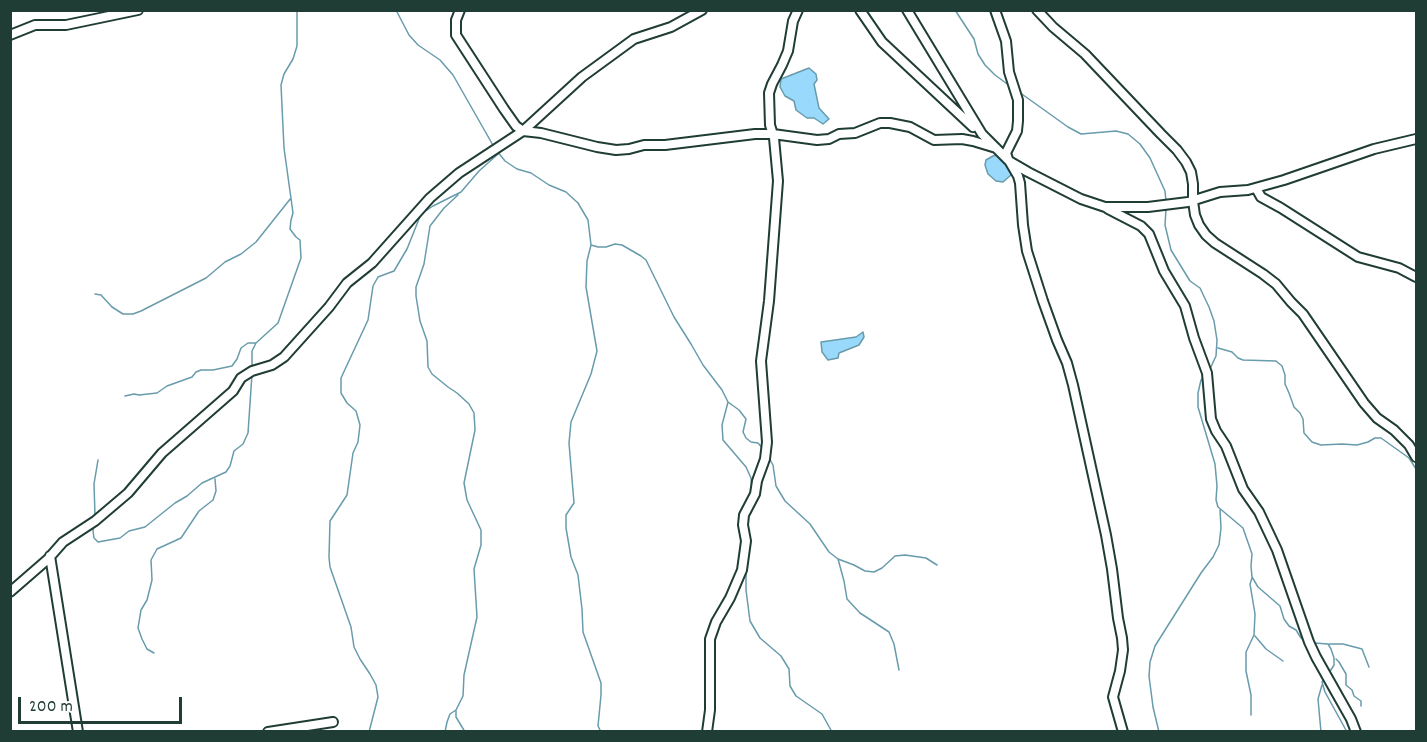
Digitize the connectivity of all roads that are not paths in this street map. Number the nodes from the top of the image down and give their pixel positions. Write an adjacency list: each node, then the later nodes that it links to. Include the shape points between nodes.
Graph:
1 (138, 10): 9 (street, via 66,25 35,25)
2 (460, 10): 10 (street, via 456,35)
3 (702, 10): 10 (street, via 671,27 634,39 582,77)
4 (798, 10): 11 (street, via 788,51 769,93)
5 (860, 10): 12 (street, via 882,42)
6 (907, 10): 12 (street)
7 (995, 10): 15 (street, via 1006,40 1009,72 1018,100 1017,131 1007,149)
8 (1037, 10): 17 (street, via 1178,150 1191,172)
9 (10, 35)
10 (523, 131): 11 (street, via 616,150); 21 (street, via 459,173 430,198 372,263 347,283 284,357 241,378 233,391 162,453 128,493)
11 (773, 134): 14 (street, via 829,139 890,123 910,127 934,140 962,139); 26 (street, via 778,181 761,362 767,442 755,494 744,515 742,570 710,639)
12 (981, 134): 14 (street)
13 (1416, 139): 16 (street)
14 (996, 148): 15 (street)
15 (1008, 159): 18 (street, via 1081,199); 27 (street, via 1020,183 1027,251 1073,385 1106,535 1122,638 1113,697)
16 (1256, 188): 17 (street, via 1220,192); 19 (street, via 1261,197 1358,257)
17 (1192, 201): 18 (street); 20 (street, via 1206,235 1276,284 1304,314 1364,403 1401,437)
18 (1105, 207): 28 (street, via 1149,234 1164,271 1185,306 1207,373 1210,419 1243,489 1259,512 1309,642)
19 (1416, 277)
20 (1416, 457)
21 (50, 556): 22 (street); 25 (street)
22 (10, 592)
23 (333, 722): 24 (street)
24 (271, 731)
25 (78, 732)
26 (707, 732)
27 (1123, 732)
28 (1356, 732)

